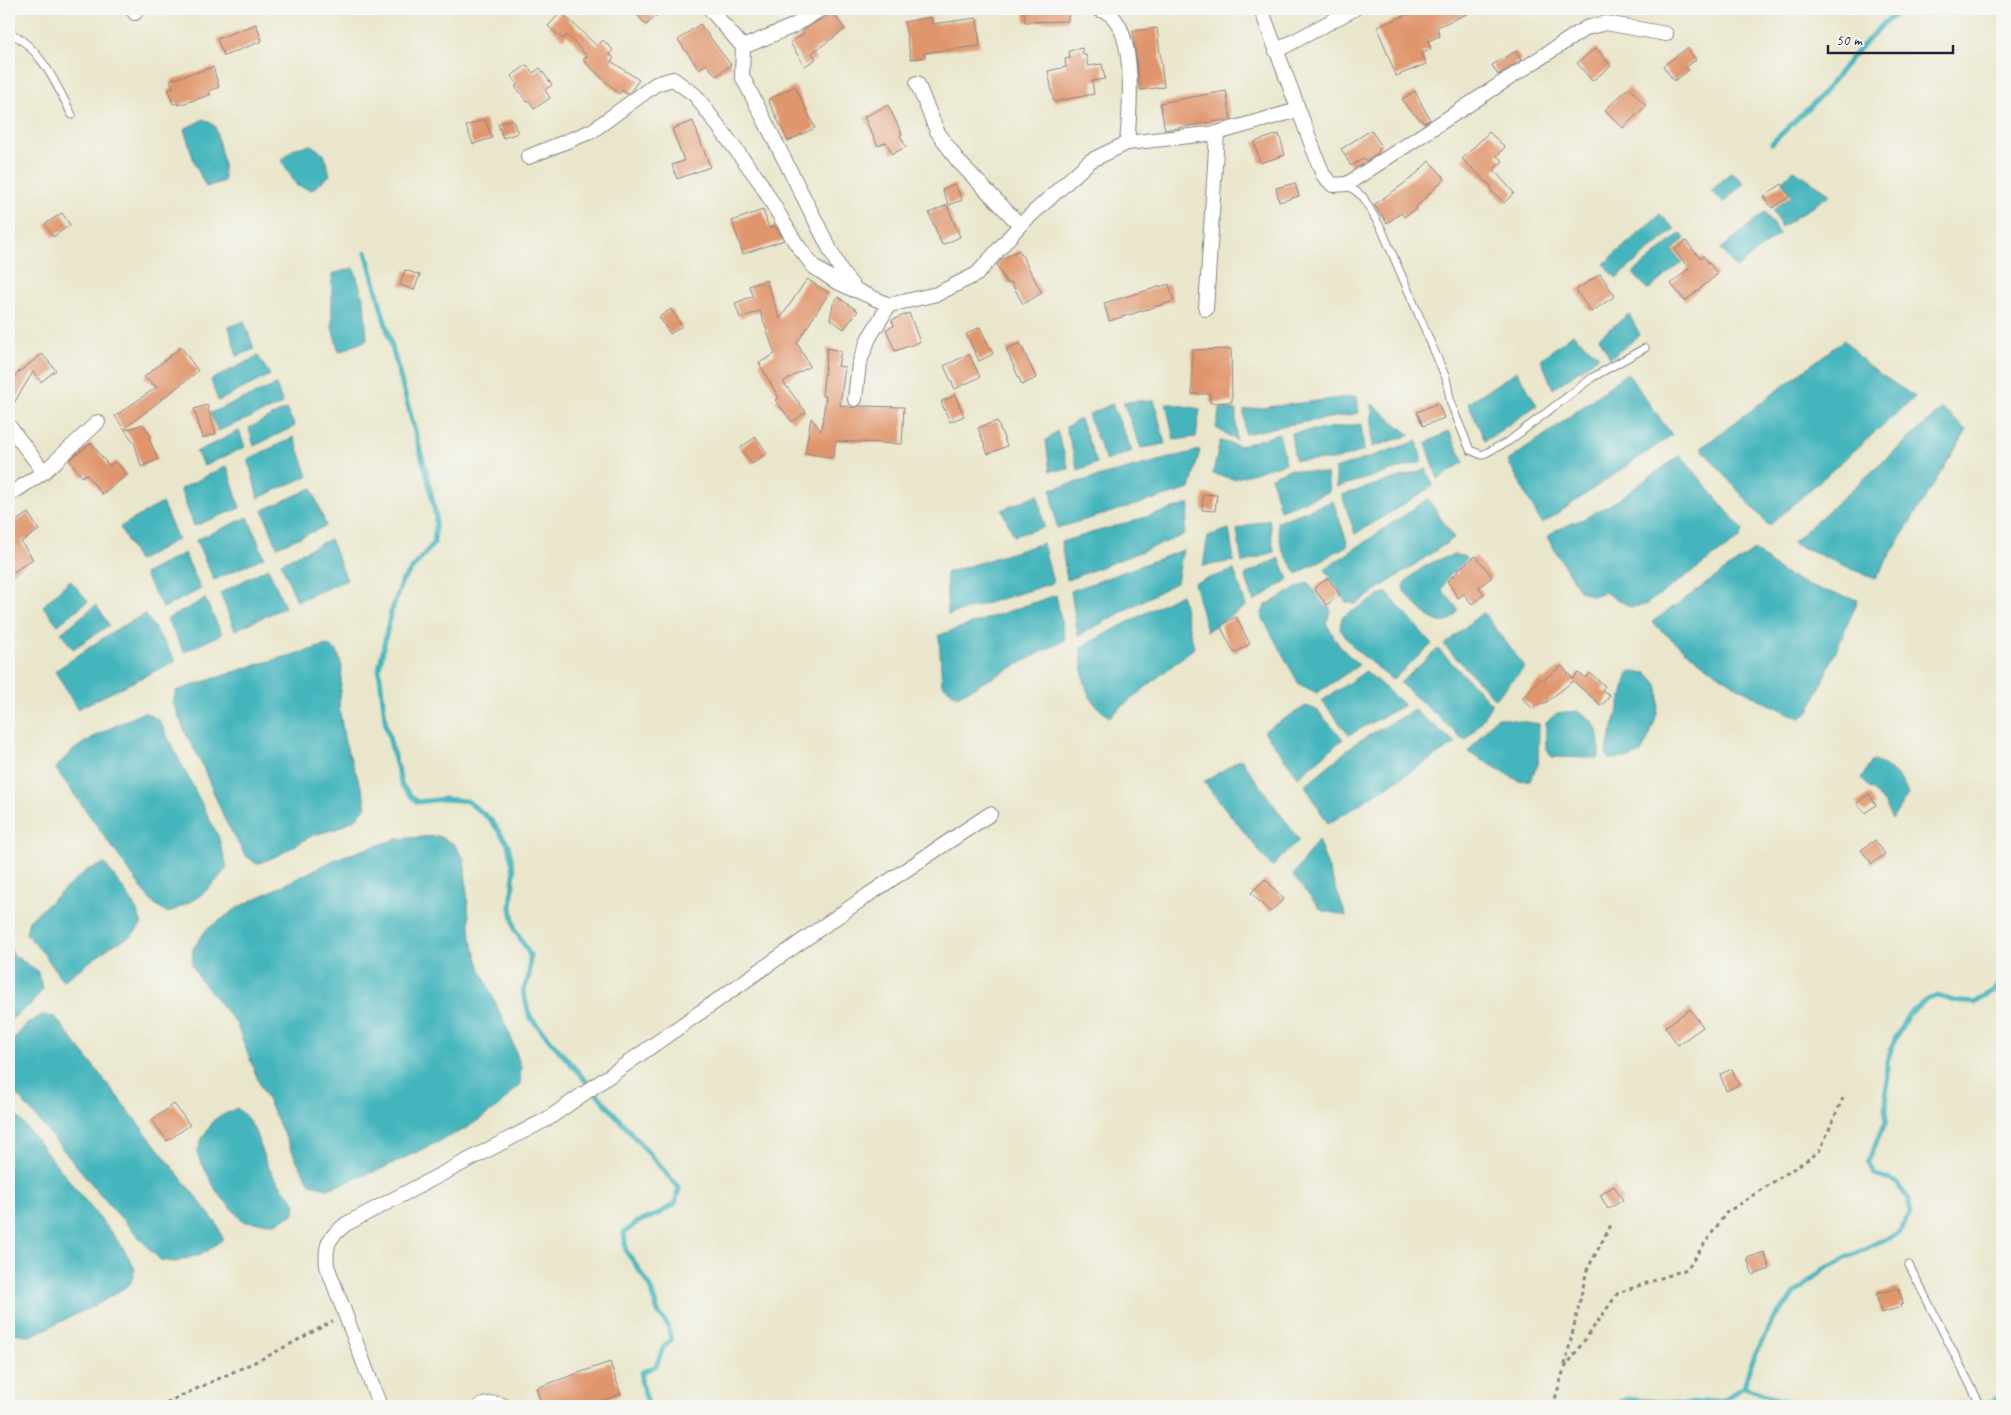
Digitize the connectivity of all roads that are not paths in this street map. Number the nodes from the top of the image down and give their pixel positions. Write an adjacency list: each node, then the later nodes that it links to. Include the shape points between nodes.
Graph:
1 (710, 9): 8 (street)
2 (821, 9): 8 (street, via 793,26)
3 (1098, 9): 14 (street, via 1112,15 1124,36 1130,79)
4 (1261, 9): 9 (street)
5 (1354, 9): 9 (street)
6 (9, 32): 12 (lane, via 39,56)
7 (1666, 34): 16 (street, via 1606,23 1586,28)
8 (743, 47): 18 (street, via 742,76 842,273)
9 (1276, 51): 11 (street)
10 (917, 84): 17 (street, via 937,131 958,161)
11 (1298, 110): 13 (street); 16 (street, via 1323,175 1333,185)
12 (72, 115)
13 (1217, 133): 14 (street); 20 (street)
14 (1126, 143): 17 (street, via 1090,161)
15 (528, 157): 18 (street, via 592,131 656,84 673,79 694,94 760,182 794,242 814,267)
16 (1347, 184): 21 (lane, via 1363,197 1382,230 1446,378 1451,404 1470,450 1482,455 1509,441 1593,378)
17 (1020, 225): 19 (street, via 977,274 937,294)
18 (856, 290): 19 (street)
19 (889, 305): 22 (street, via 869,338 859,364)
20 (1206, 310)
21 (1645, 348)
22 (855, 400)
23 (98, 422): 25 (street)
24 (9, 426): 25 (street)
25 (44, 472): 26 (street)
26 (9, 495)
27 (990, 814): 29 (street, via 548,1118 332,1234 326,1248 327,1266)
28 (1909, 1265): 32 (lane)
29 (380, 1406)
30 (480, 1406): 31 (street, via 498,1403)
31 (504, 1406)
32 (1982, 1406)

